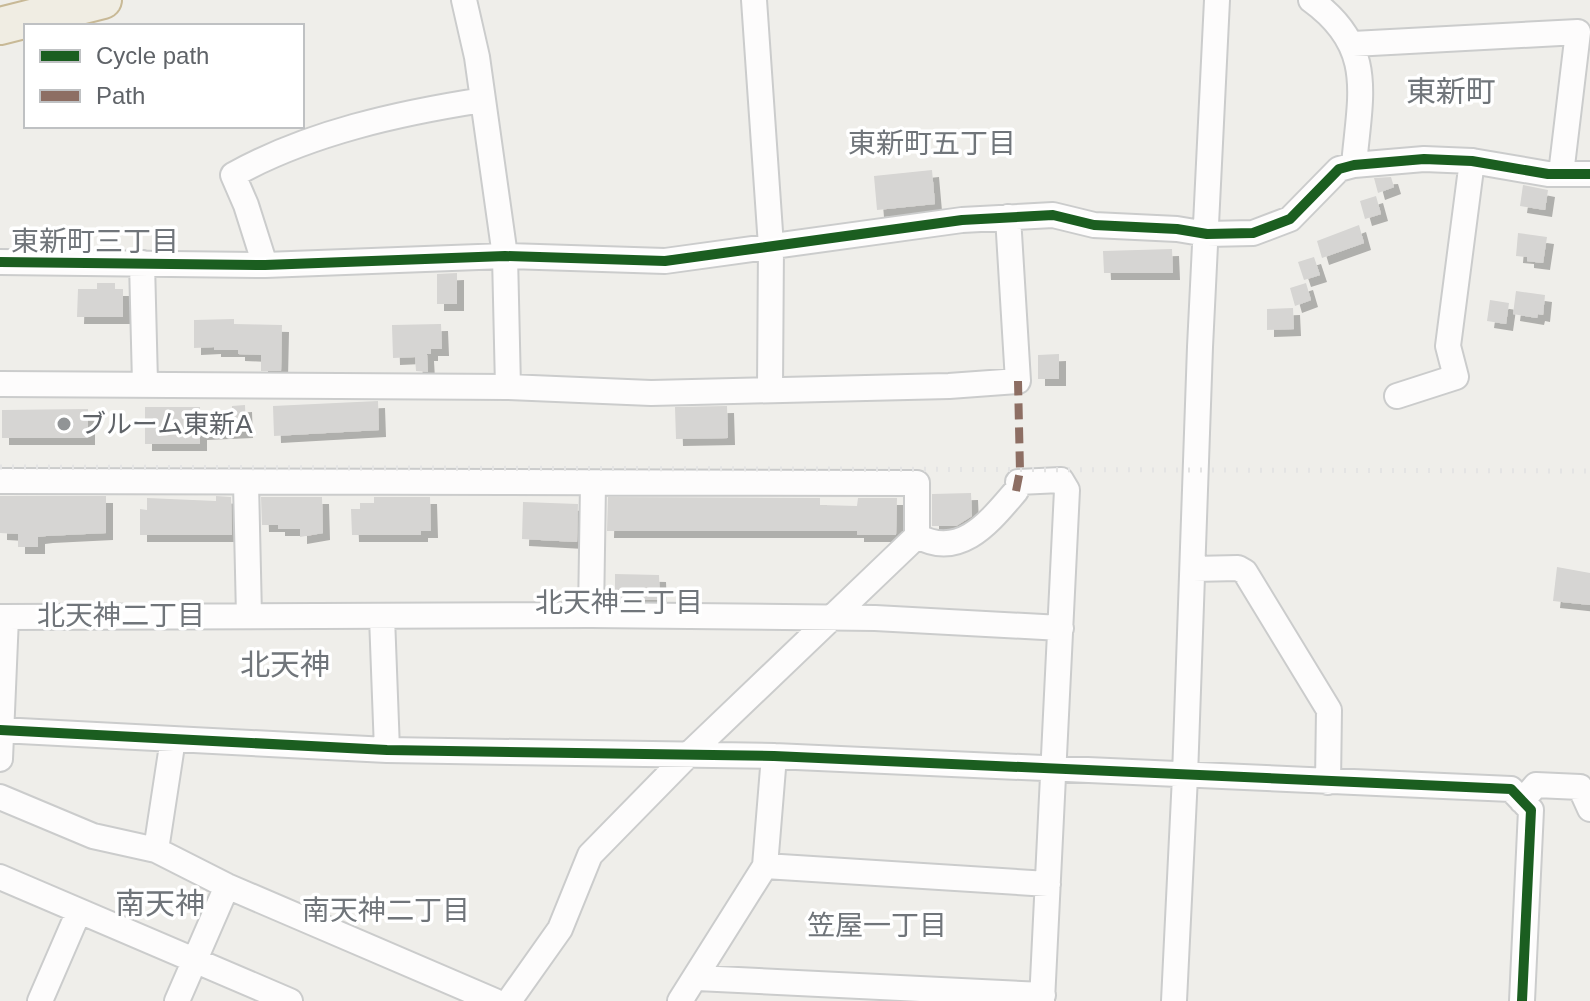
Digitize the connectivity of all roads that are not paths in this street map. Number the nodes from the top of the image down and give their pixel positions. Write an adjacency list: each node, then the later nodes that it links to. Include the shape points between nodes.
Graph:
1 (103, 0): 6 (highway)
2 (464, 0): 8 (street)
3 (754, 0): 15 (street)
4 (1217, 0): 14 (street)
5 (1327, 5): 7 (street)
6 (0, 26)
7 (1353, 44): 10 (street, via 1359,64); 11 (street, via 1578,32)
8 (483, 100): 16 (street); 19 (street, via 350,129 233,175)
9 (1472, 161): 10 (street); 11 (street); 24 (street, via 1448,346 1456,377)
10 (1354, 165): 14 (street, via 1339,169 1290,219 1253,233)
11 (1561, 174): 12 (street)
12 (1590, 174)
13 (1008, 217): 14 (street, via 1053,215 1094,225); 15 (street); 23 (street, via 1018,381)
14 (1207, 234): 29 (street)
15 (771, 246): 16 (street, via 665,261); 23 (street)
16 (505, 256): 19 (street); 22 (street)
17 (0, 262): 18 (street)
18 (142, 263): 19 (street); 20 (street)
19 (265, 265)
20 (145, 383): 21 (street); 22 (street)
21 (0, 384)
22 (508, 387): 23 (street, via 651,393)
23 (770, 388)
24 (1397, 396)
25 (0, 481): 26 (street)
26 (246, 483): 27 (street); 31 (street)
27 (593, 484): 28 (street, via 917,483); 30 (street)
28 (917, 536): 34 (street); 35 (street, via 929,543 955,542 982,529 1017,486 1061,480 1067,490)
29 (1193, 569): 43 (street); 44 (street, via 1245,572 1329,710)
30 (591, 615): 33 (street); 34 (street)
31 (249, 616): 32 (street); 33 (street)
32 (3, 617): 36 (street)
33 (382, 617): 38 (street)
34 (830, 619): 35 (street); 40 (street)
35 (1061, 628): 42 (street)
36 (1, 730): 37 (street); 41 (street)
37 (173, 739): 38 (street); 48 (street)
38 (387, 750): 40 (street)
39 (774, 756): 40 (street); 42 (street); 49 (street)
40 (686, 757): 61 (street, via 590,855 560,929)
41 (0, 759)
42 (1053, 769): 43 (street); 51 (street)
43 (1185, 776): 44 (street); 63 (street)
44 (1328, 782): 46 (street, via 1511,789)
45 (0, 797): 48 (street, via 93,836)
46 (1522, 801): 47 (street, via 1536,785 1580,787); 64 (street, via 1531,810)
47 (1590, 809)
48 (156, 850): 52 (street)
49 (765, 866): 51 (street); 55 (street)
50 (0, 877): 53 (street)
51 (1048, 884): 56 (street)
52 (227, 886): 54 (street); 60 (street)
53 (79, 911): 54 (street); 57 (street)
54 (193, 960): 58 (street); 59 (street)
55 (697, 978): 56 (street); 62 (street)
56 (1043, 998)
57 (40, 1001)
58 (177, 1001)
59 (290, 1001)
60 (495, 1001)
61 (509, 1001)
62 (680, 1001)
63 (1174, 1001)
64 (1522, 1001)

